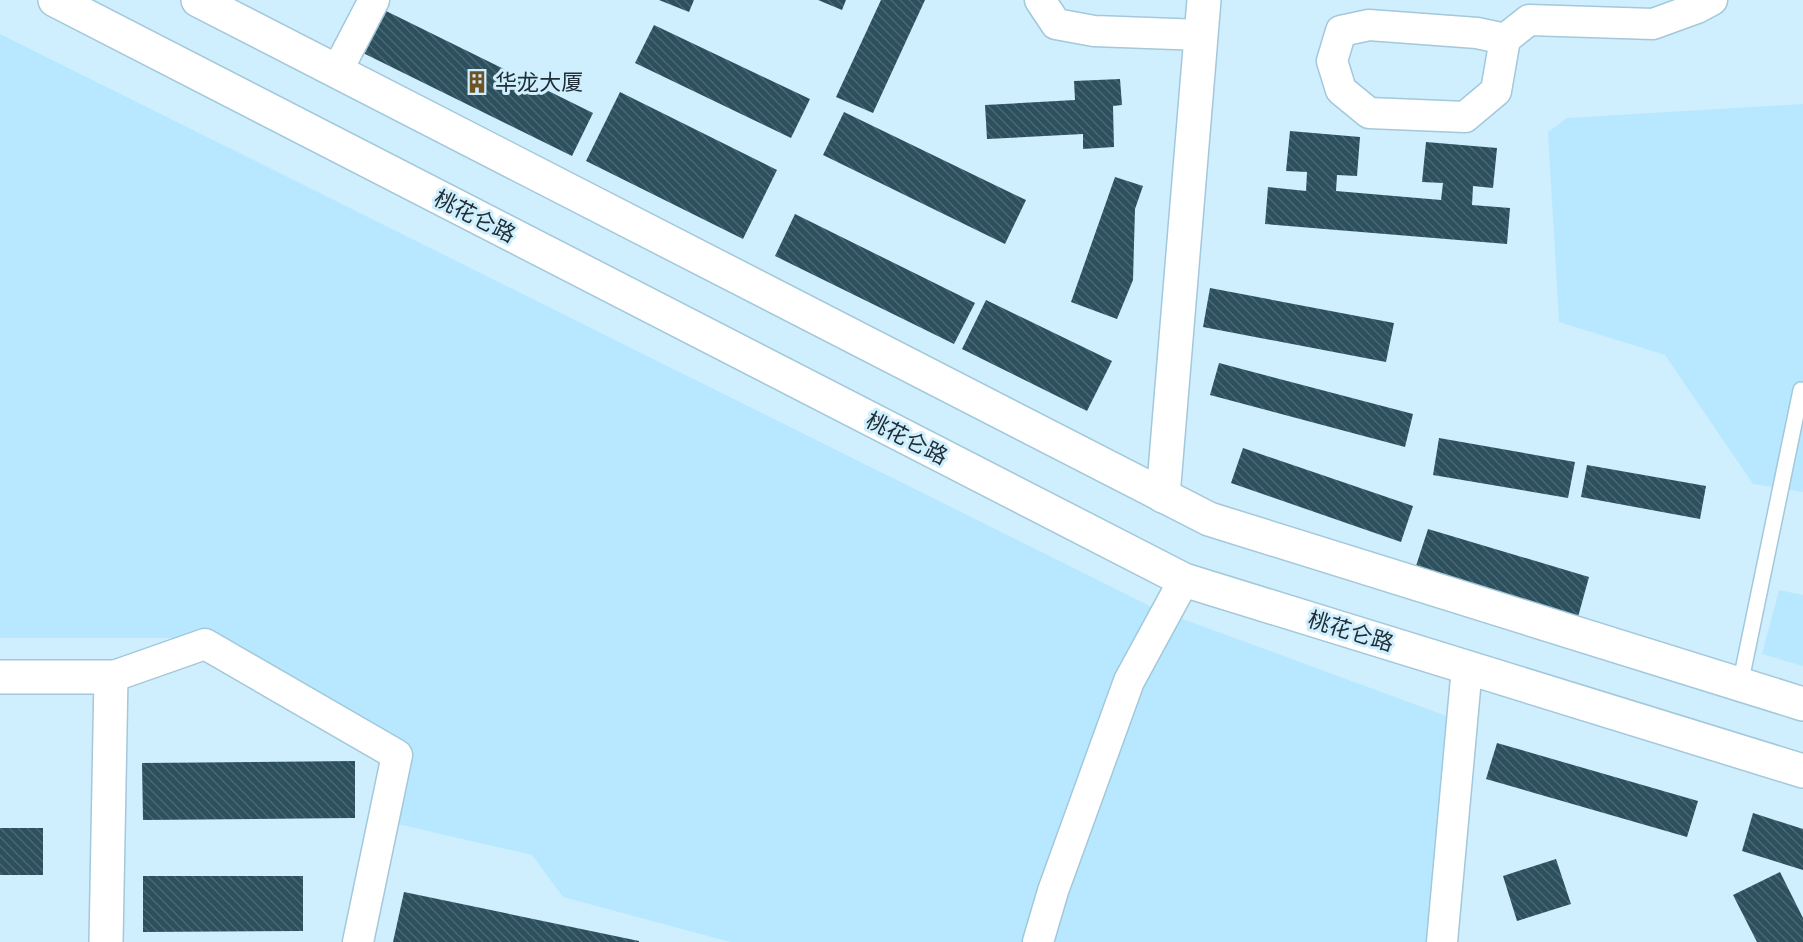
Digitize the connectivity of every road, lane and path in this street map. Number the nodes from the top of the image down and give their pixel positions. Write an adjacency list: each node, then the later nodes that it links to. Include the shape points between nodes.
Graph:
1 (55, 0): 12 (main road, 桃花仑路)
2 (198, 0): 9 (main road)
3 (374, 0): 9 (street)
4 (1040, 0): 7 (street, via 1056,24 1094,31)
5 (1204, 0): 7 (main road)
6 (1712, 0): 8 (street, via 1653,24 1529,20)
7 (1202, 35): 11 (main road)
8 (1505, 39): 8 (street, via 1497,91 1465,117 1369,114 1341,90 1332,61 1341,31 1370,26 1477,33)
9 (337, 71): 11 (main road)
10 (1801, 390): 16 (lane)
11 (1163, 496): 16 (main road, via 1209,519)
12 (1184, 580): 13 (main road, 桃花仑路); 21 (street, via 1129,681)
13 (1467, 667): 18 (main road, 桃花仑路); 22 (street)
14 (111, 676): 15 (main road); 19 (main road); 20 (street, via 205,644 397,755)
15 (0, 677)
16 (1740, 685): 17 (main road)
17 (1803, 704)
18 (1803, 771)
19 (106, 942)
20 (358, 942)
21 (1038, 942)
22 (1442, 942)

